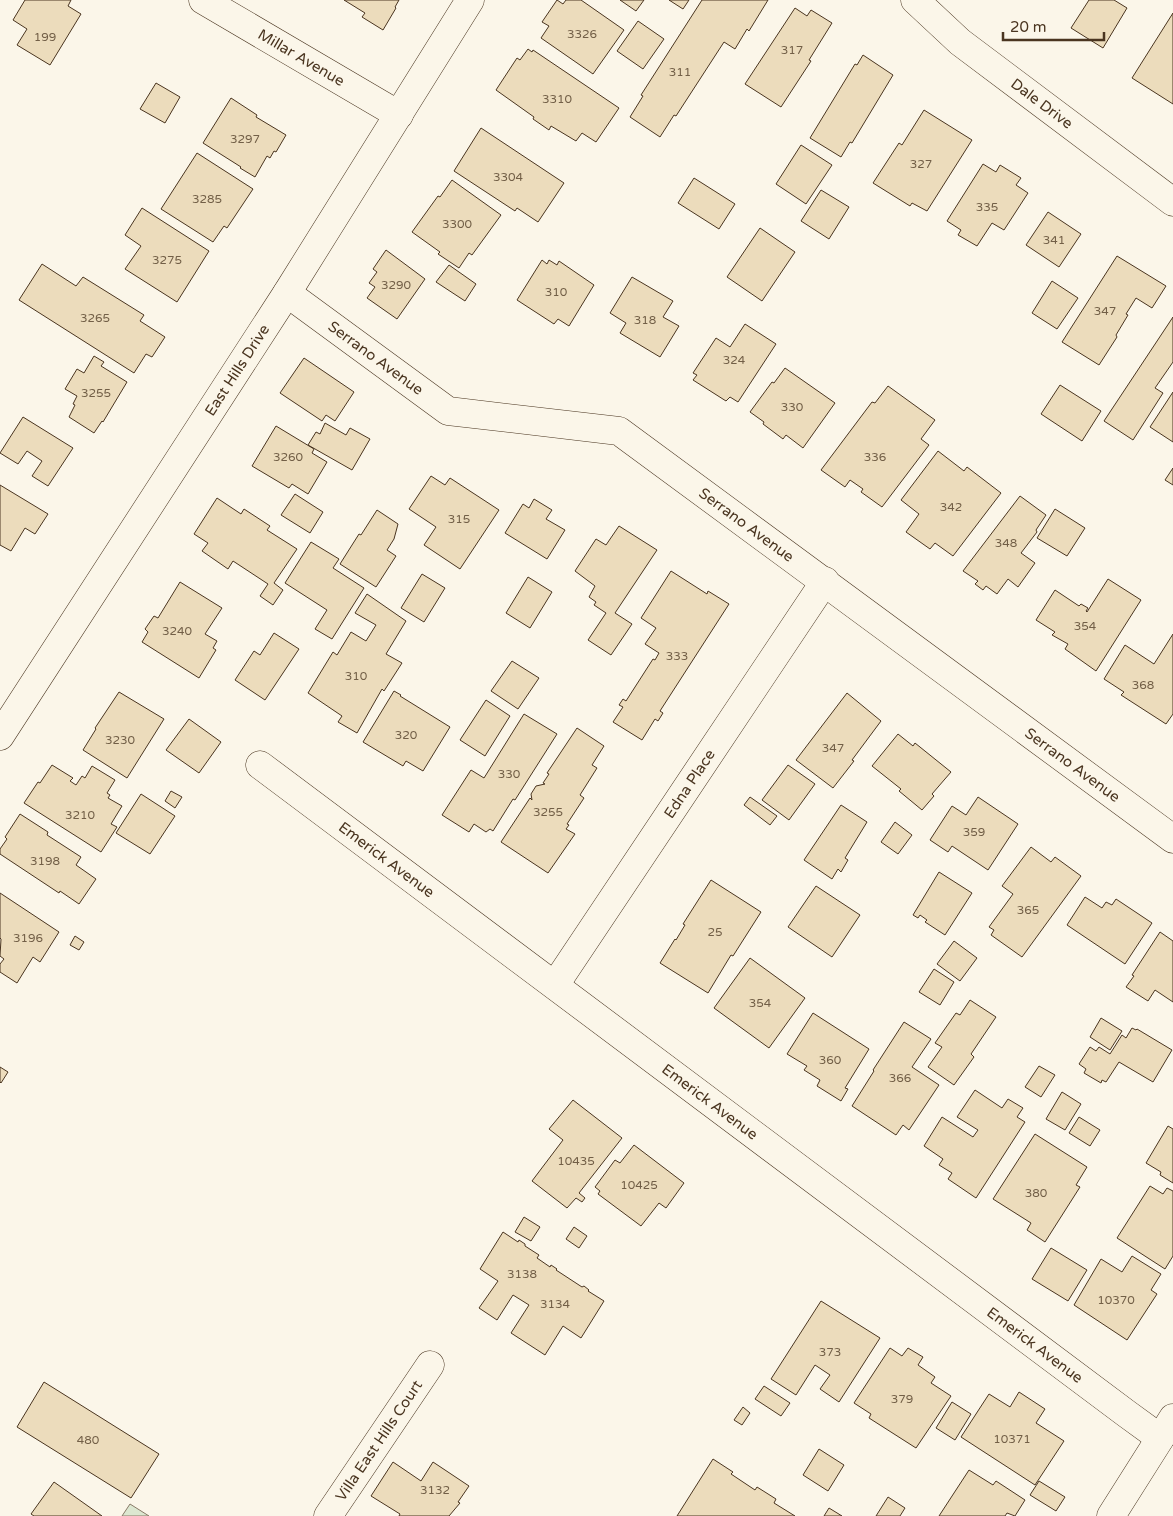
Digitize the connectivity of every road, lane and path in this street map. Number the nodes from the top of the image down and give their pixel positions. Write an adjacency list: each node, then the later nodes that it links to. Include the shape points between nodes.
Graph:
1 (203, 0): 4 (street, Millar Avenue)
2 (470, 0): 4 (street, East Hills Drive)
3 (916, 0): 5 (street, Dale Drive, via 960,42)
4 (399, 115): 6 (street, East Hills Drive)
5 (1173, 202)
6 (287, 293): 7 (street, Serrano Avenue, via 448,411 619,430); 8 (street, East Hills Drive)
7 (825, 582): 10 (street, Serrano Avenue); 11 (street, Edna Place)
8 (0, 736)
9 (260, 764): 11 (street, Emerick Avenue)
10 (1173, 839)
11 (555, 985): 13 (street, Emerick Avenue, via 1119,1408)
12 (430, 1364): 14 (street, Villa East Hills Court)
13 (1167, 1428): 15 (street)
14 (328, 1516)
15 (1111, 1516)

